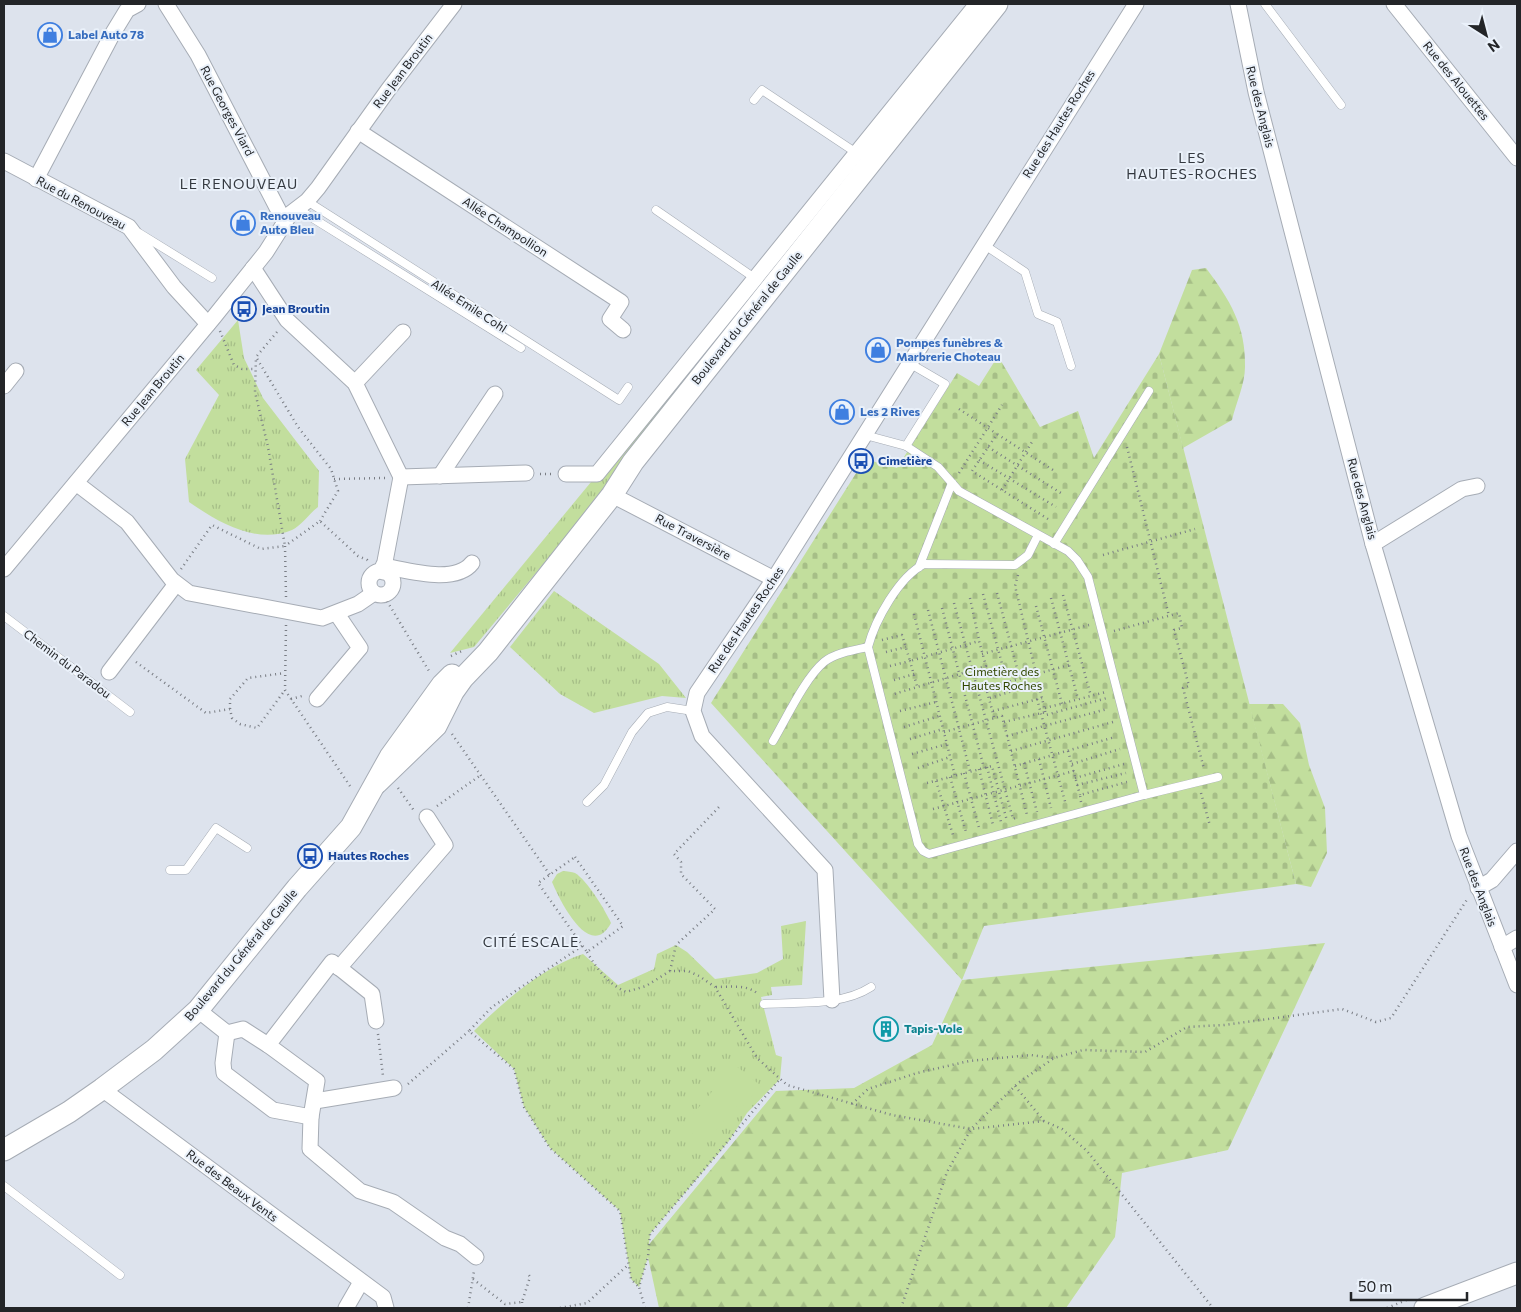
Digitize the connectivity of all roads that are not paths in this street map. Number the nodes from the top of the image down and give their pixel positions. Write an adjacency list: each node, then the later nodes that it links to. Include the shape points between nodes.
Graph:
1 (166, 4): 20 (street, Rue Georges Viard, via 198,55)
2 (454, 4): 13 (street, Rue Jean Broutin)
3 (977, 4): 10 (street, Boulevard du Général de Gaulle)
4 (997, 4): 10 (street, Boulevard du Général de Gaulle)
5 (1136, 4): 23 (street, Rue des Hautes Roches)
6 (1238, 4): 51 (street, Rue des Anglais, via 1256,92)
7 (1265, 4): 12 (lane)
8 (1394, 4): 15 (street, Rue des Alouettes)
9 (129, 6): 17 (street)
10 (950, 50): 14 (street, Boulevard du Général de Gaulle)
11 (754, 100): 14 (lane, via 762,90)
12 (1341, 105)
13 (358, 131): 18 (street, Rue Jean Broutin); 28 (street, Allée Champollion, via 621,302 610,319)
14 (863, 158): 22 (street, Boulevard du Général de Gaulle)
15 (1517, 158)
16 (4, 161): 17 (street, Rue du Renouveau)
17 (36, 179): 21 (street, Rue du Renouveau)
18 (302, 205): 20 (street, Rue Jean Broutin); 30 (lane); 36 (lane, Allée Emile Cohl, via 619,400)
19 (656, 210): 26 (lane)
20 (284, 221): 24 (street, Rue Jean Broutin, via 275,240)
21 (129, 227): 25 (lane); 27 (street, Rue du Renouveau, via 174,287)
22 (806, 231): 26 (street, Boulevard du Général de Gaulle); 48 (street, Boulevard du Général de Gaulle, via 638,454)
23 (984, 244): 31 (street, Rue des Hautes Roches); 32 (lane, via 1025,272 1038,314 1057,322)
24 (253, 268): 27 (street, Rue Jean Broutin); 34 (street, via 287,320)
25 (212, 278)
26 (756, 279): 42 (street, Boulevard du Général de Gaulle, via 597,474)
27 (211, 321): 45 (street, Rue Jean Broutin)
28 (623, 330)
29 (403, 332): 34 (street)
30 (520, 348)
31 (909, 363): 39 (street, Rue des Hautes Roches); 40 (lane, via 945,384)
32 (1072, 366)
33 (16, 371): 35 (street)
34 (355, 383): 44 (street)
35 (4, 386)
36 (628, 387)
37 (1149, 391): 50 (lane)
38 (495, 394): 43 (street)
39 (864, 435): 40 (lane); 56 (street, Rue des Hautes Roches)
40 (906, 446): 46 (lane, via 938,467)
41 (526, 473): 43 (street)
42 (566, 474)
43 (440, 476): 44 (street)
44 (401, 477): 55 (street)
45 (76, 483): 54 (street, Rue Jean Broutin); 57 (street, via 127,522)
46 (952, 483): 49 (lane, via 959,491); 53 (lane)
47 (1477, 486): 51 (street, via 1462,489)
48 (612, 495): 56 (street, Rue Traversière); 61 (street, Boulevard du Général de Gaulle)
49 (1038, 535): 50 (lane); 53 (lane, via 1028,555 1015,565 924,564)
50 (1054, 544): 70 (lane, via 1077,560 1088,577)
51 (1373, 544): 76 (street, Rue des Anglais, via 1456,826)
52 (472, 563): 55 (street, via 445,575)
53 (919, 567): 62 (lane, via 913,570 875,622)
54 (4, 569)
55 (379, 571): 58 (street, via 370,587); 58 (street, via 390,575 393,582 391,590)
56 (774, 579): 65 (street, Rue des Hautes Roches, via 698,693)
57 (174, 582): 59 (street, via 189,593 322,618); 63 (street)
58 (379, 593): 59 (street)
59 (336, 614): 64 (street, via 360,648)
60 (4, 616): 66 (lane, Chemin du Paradou)
61 (500, 635): 69 (street, Boulevard du Général de Gaulle, via 463,678 441,717); 69 (street, Boulevard du Général de Gaulle, via 442,685 390,756)
62 (868, 646): 67 (lane, via 824,662); 70 (lane, via 918,844 923,851 929,854)
63 (109, 672)
64 (318, 699)
65 (693, 711): 71 (lane, via 667,707 648,713 632,732 604,785); 82 (street, via 702,736 825,870)
66 (130, 712)
67 (773, 741)
68 (1218, 777): 70 (lane)
69 (387, 785): 84 (street, Boulevard du Général de Gaulle, via 297,888)
70 (1144, 795)
71 (587, 802)
72 (427, 817): 79 (street, via 446,845)
73 (247, 848): 75 (lane, via 216,828 186,870)
74 (1517, 851): 76 (street, via 1492,880)
75 (170, 870)
76 (1478, 888): 78 (street, Rue des Anglais)
77 (1517, 938): 78 (street)
78 (1502, 947): 80 (street, Rue des Anglais)
79 (339, 968): 85 (street, via 372,994); 87 (street, via 332,962)
80 (1517, 985)
81 (871, 987): 82 (lane, via 859,995)
82 (832, 1000): 83 (lane)
83 (764, 1004)
84 (198, 1010): 86 (street); 88 (street, Boulevard du Général de Gaulle, via 154,1050)
85 (376, 1021)
86 (227, 1033): 87 (street, via 243,1029); 91 (street, via 222,1062 224,1073 272,1110)
87 (268, 1045): 90 (street, via 317,1081)
88 (102, 1089): 92 (street, Boulevard du Général de Gaulle); 97 (street, Rue des Beaux Vents)
89 (389, 1089): 90 (street)
90 (315, 1101): 91 (street)
91 (311, 1116): 94 (street, via 310,1149 338,1173 360,1191 393,1202)
92 (4, 1150)
93 (4, 1186): 96 (lane)
94 (476, 1257)
95 (1517, 1273): 100 (street)
96 (120, 1275)
97 (362, 1282): 98 (street); 99 (street, Rue des Beaux Vents, via 383,1297)
98 (346, 1308)
99 (386, 1308)
100 (1425, 1308)

